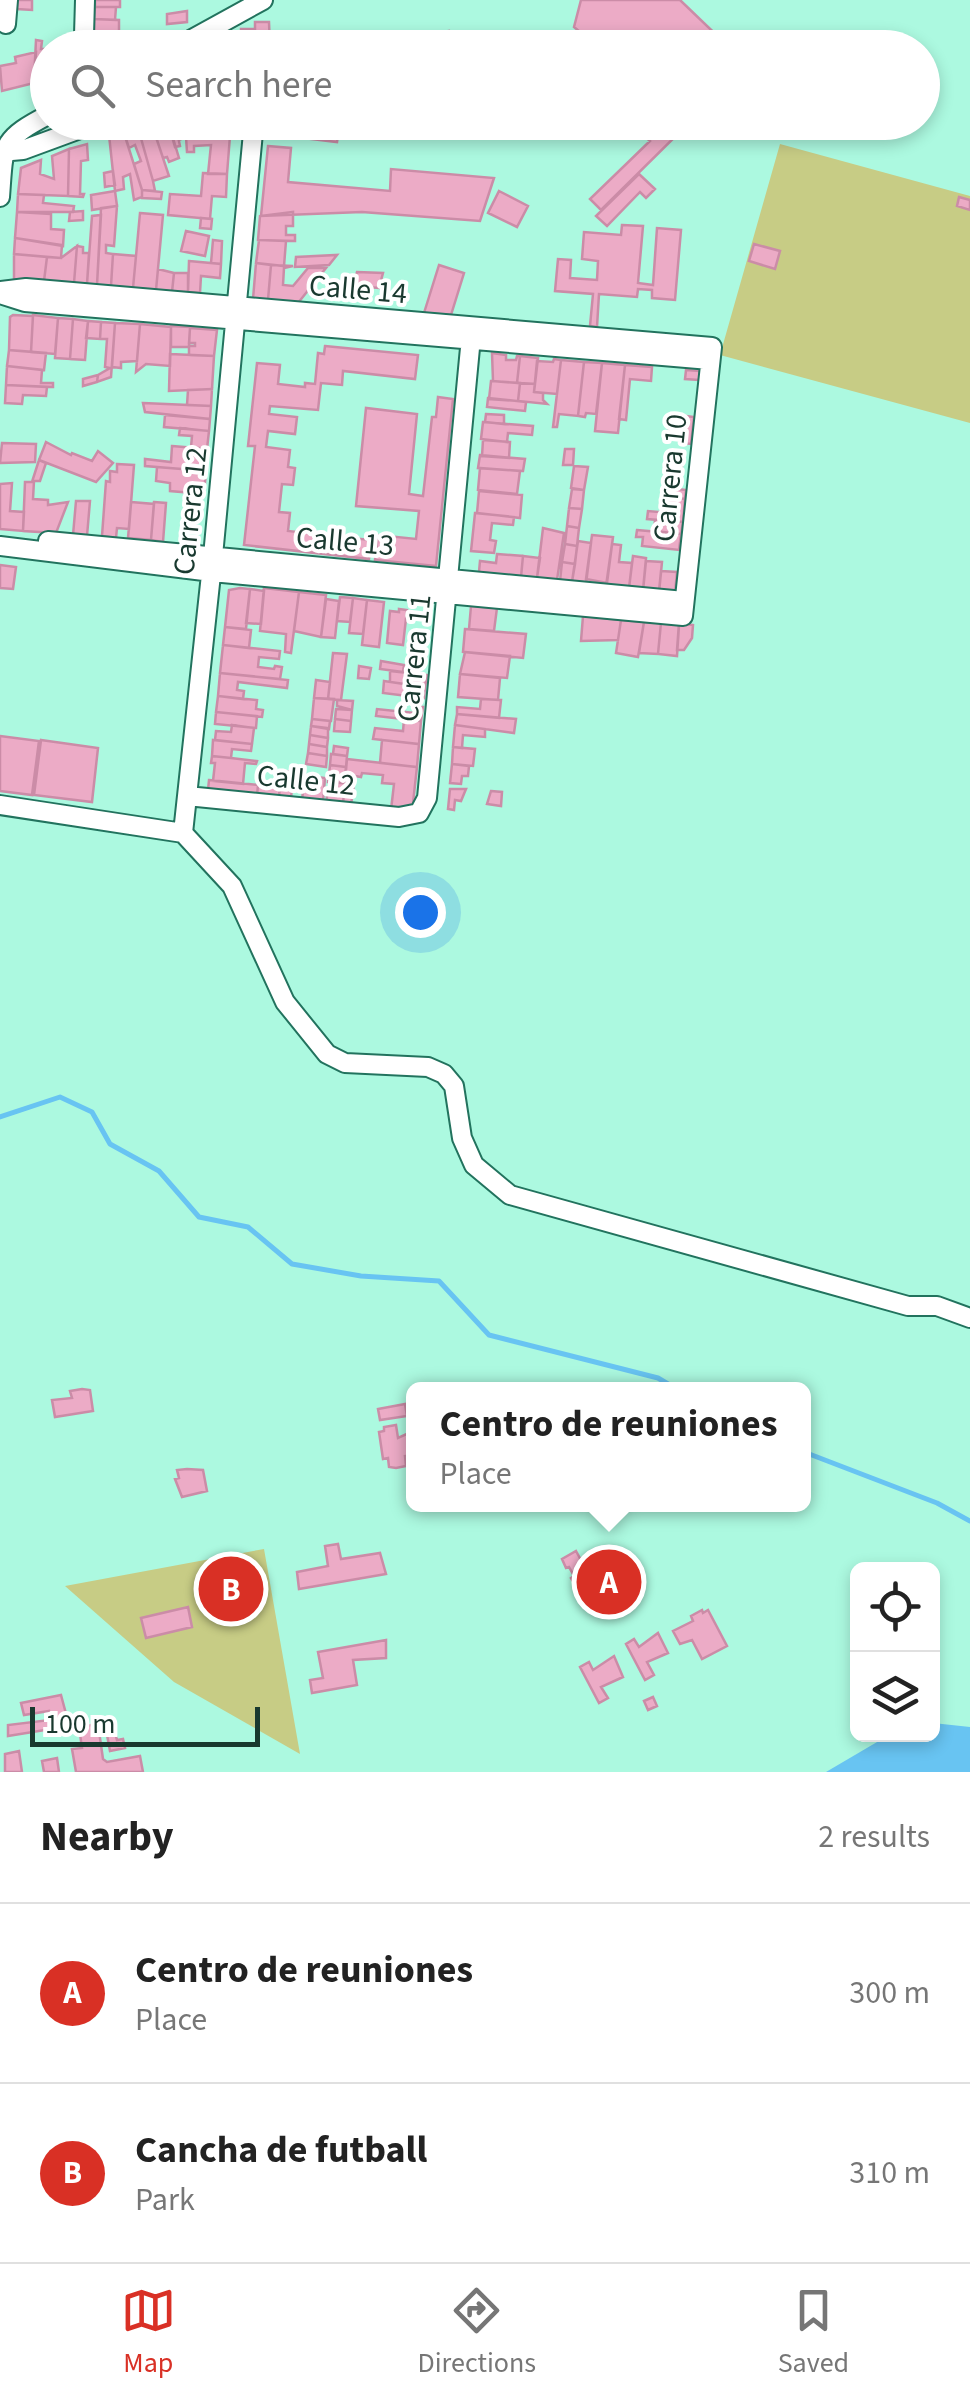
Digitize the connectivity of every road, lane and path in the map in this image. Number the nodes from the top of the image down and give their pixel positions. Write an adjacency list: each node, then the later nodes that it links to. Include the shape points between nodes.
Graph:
1 (8, 0): 4 (street)
2 (85, 0): 5 (street)
3 (263, 0): 6 (street)
4 (6, 24)
5 (84, 30)
6 (209, 30)
7 (30, 125): 10 (street, via 15,132)
8 (50, 140): 10 (street)
9 (252, 140): 13 (street, Carrera 12)
10 (2, 152): 11 (street)
11 (0, 197)
12 (0, 293): 13 (street, Calle 14, via 25,302)
13 (237, 314): 14 (street, Calle 14); 18 (street, Carrera 12)
14 (472, 335): 15 (street, Calle 14); 19 (street, Carrera 11)
15 (711, 354): 20 (street, Carrera 10)
16 (0, 538): 18 (street, Calle 13)
17 (0, 546): 18 (street, Calle 13)
18 (212, 564): 19 (street, Calle 13); 21 (street, Carrera 12)
19 (450, 586): 20 (street, Calle 13); 23 (street, Carrera 11, via 427,798)
20 (684, 608)
21 (187, 796): 23 (street, Calle 12, via 400,817); 24 (street, Carrera 12)
22 (0, 805): 24 (street)
23 (419, 813)
24 (183, 833): 25 (street, via 232,886 285,1002 327,1054 344,1062 428,1067 444,1074 454,1086 474,1166 510,1195)
25 (970, 1318)

